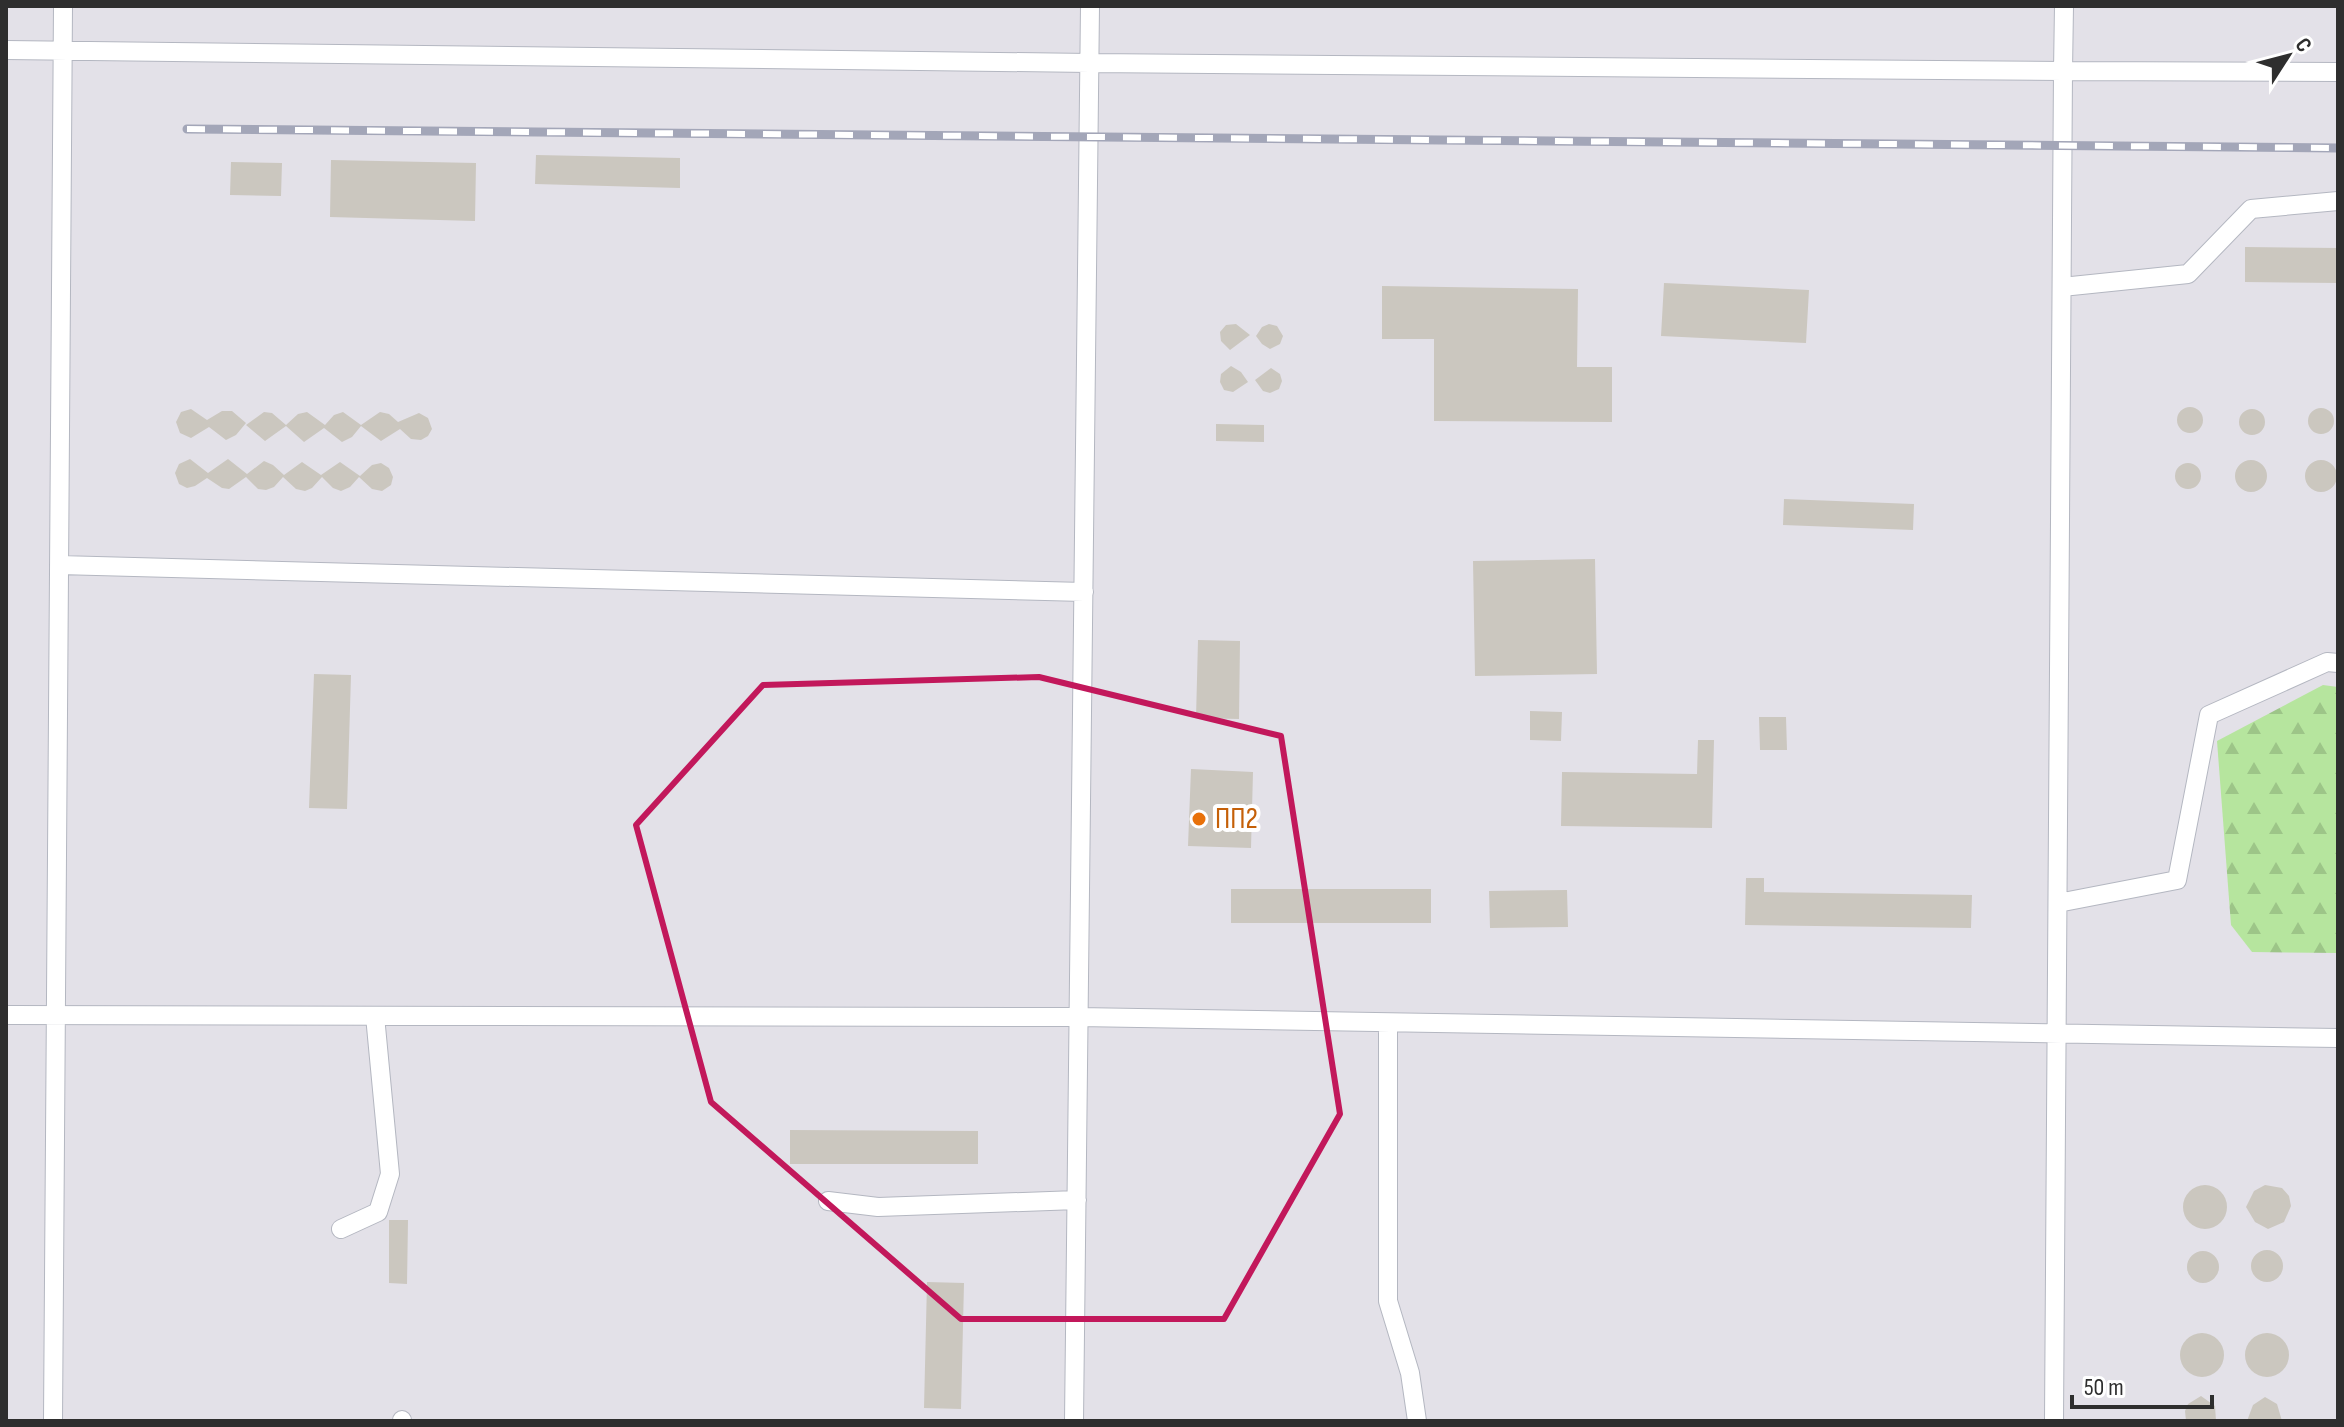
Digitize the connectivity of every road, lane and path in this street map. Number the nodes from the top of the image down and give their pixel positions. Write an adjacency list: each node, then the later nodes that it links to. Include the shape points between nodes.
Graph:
1 (63, 6): 5 (lane)
2 (1090, 6): 6 (lane)
3 (2064, 6): 7 (lane)
4 (6, 50): 5 (lane)
5 (63, 50): 6 (lane); 11 (lane)
6 (1090, 63): 7 (lane); 12 (lane)
7 (2063, 71): 8 (lane); 10 (lane)
8 (2338, 72)
9 (2338, 201): 10 (lane, via 2251,209 2188,274)
10 (2062, 287): 14 (lane)
11 (59, 565): 12 (lane); 16 (lane)
12 (1084, 592): 18 (lane)
13 (2338, 663): 14 (lane, via 2327,662 2209,715 2177,880)
14 (2058, 903): 20 (lane)
15 (6, 1015): 16 (lane)
16 (56, 1016): 17 (lane); 25 (lane)
17 (375, 1016): 18 (lane); 24 (lane, via 390,1174 378,1212)
18 (1079, 1017): 19 (lane); 22 (lane)
19 (1388, 1023): 20 (lane); 27 (lane, via 1388,1301 1410,1373)
20 (2057, 1035): 21 (lane); 28 (lane)
21 (2338, 1038)
22 (1077, 1200): 23 (lane, via 878,1207); 26 (lane)
23 (828, 1201)
24 (341, 1229)
25 (53, 1421)
26 (1074, 1421)
27 (1417, 1421)
28 (2054, 1421)

